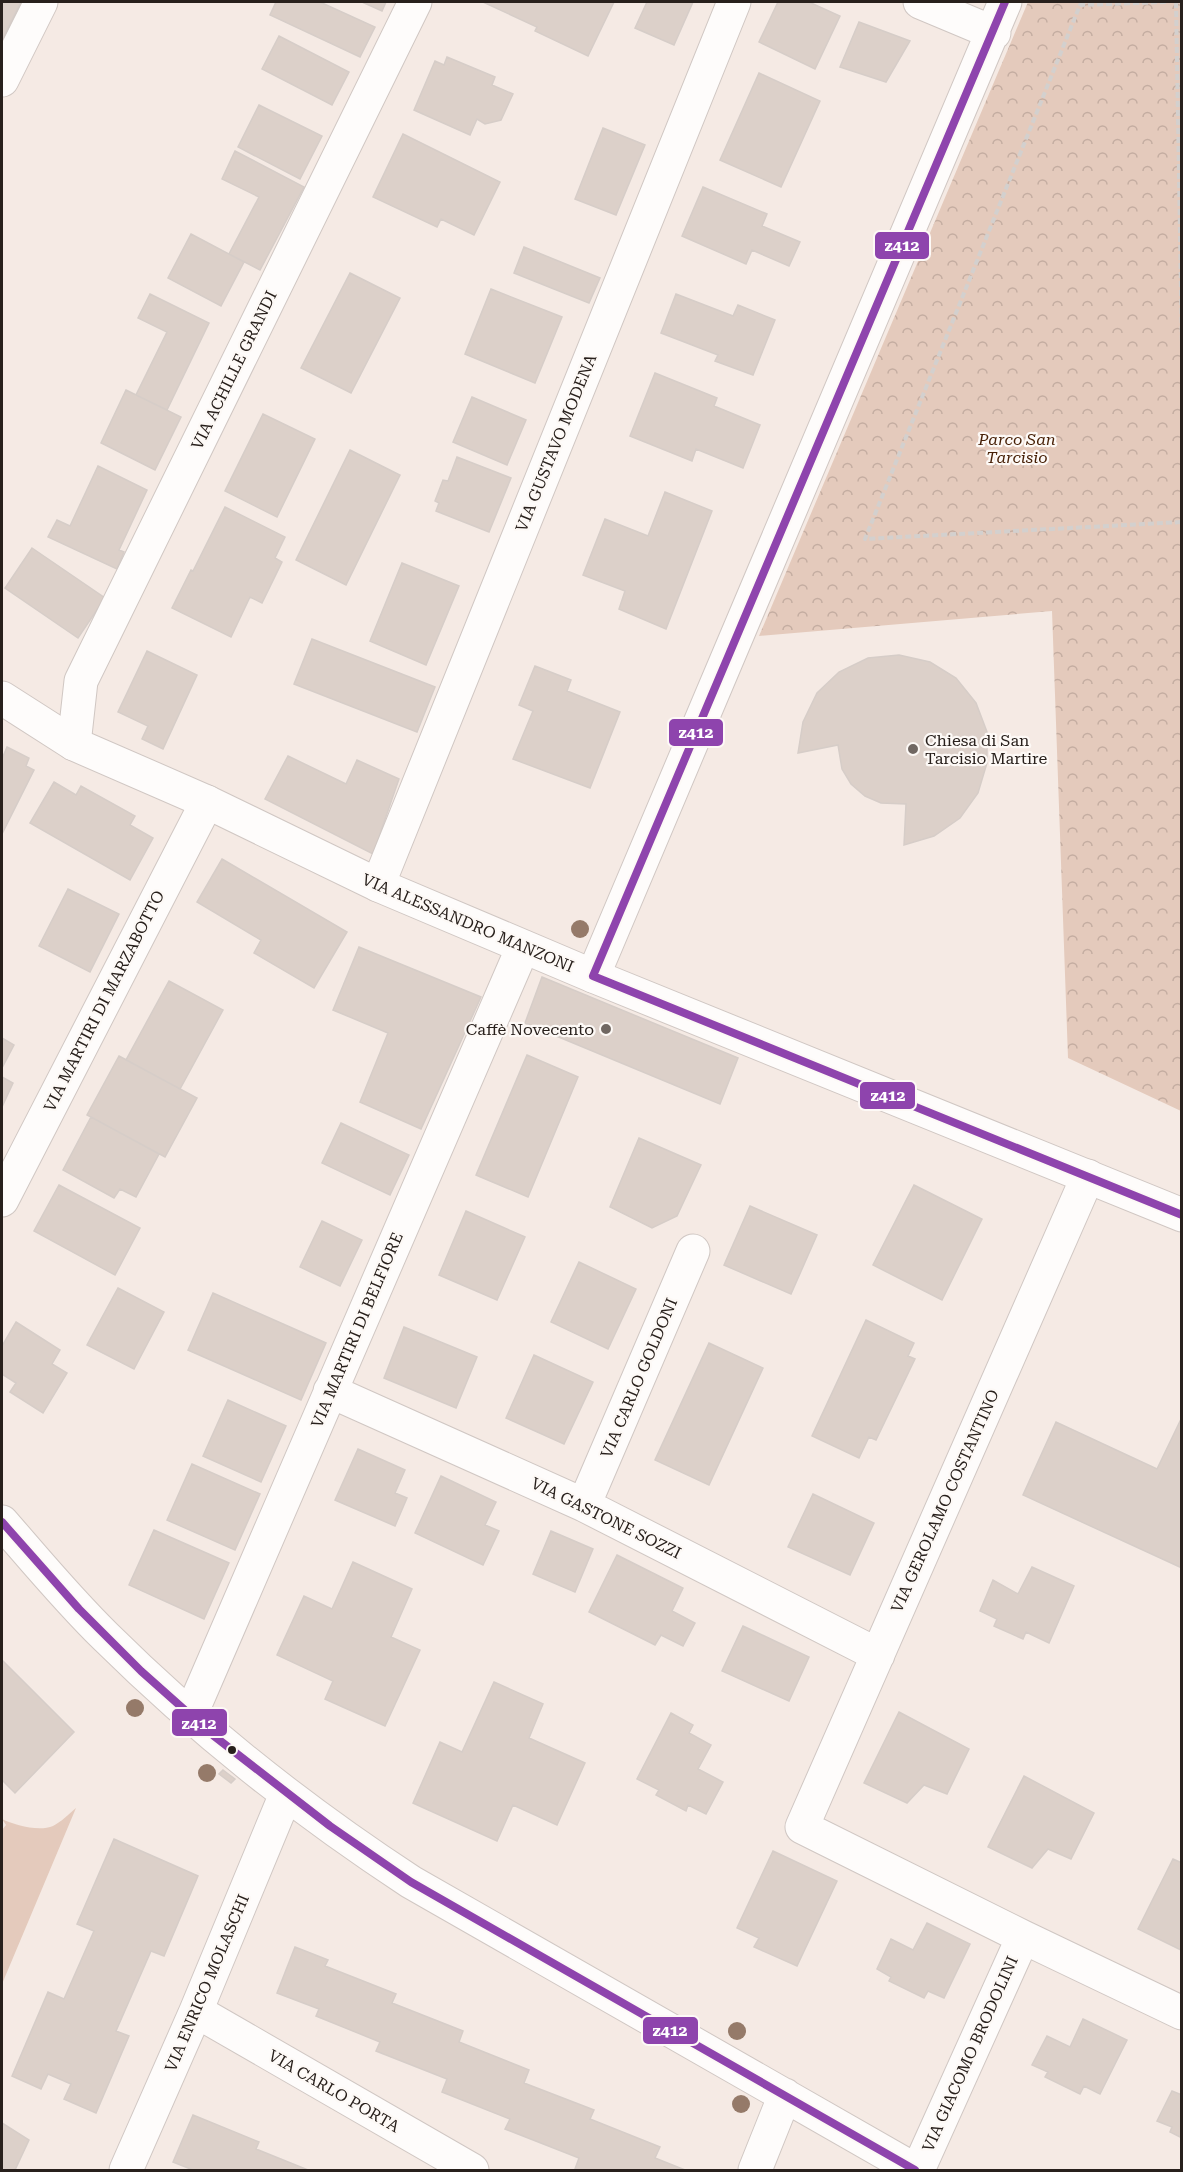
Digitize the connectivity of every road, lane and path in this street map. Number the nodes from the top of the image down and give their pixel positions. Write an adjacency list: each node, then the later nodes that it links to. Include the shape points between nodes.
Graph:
1 (41, 2): 9 (street)
2 (414, 2): 13 (street, VIA ACHILLE GRANDI, via 81,681)
3 (734, 2): 15 (street, VIA GUSTAVO MODENA)
4 (920, 2): 8 (street)
5 (1005, 2): 8 (street)
6 (1166, 2): 11 (path, via 1080,5 865,539)
7 (1176, 2): 10 (path)
8 (994, 33): 17 (street)
9 (2, 80)
10 (1182, 349)
11 (1182, 522)
12 (2, 698): 13 (street, VIA ALESSANDRO MANZONI)
13 (74, 744): 14 (street, VIA ALESSANDRO MANZONI)
14 (207, 802): 15 (street, VIA ALESSANDRO MANZONI); 19 (street, VIA MARTIRI DI MARZABOTTO)
15 (378, 885): 16 (street, VIA ALESSANDRO MANZONI)
16 (523, 947): 17 (street, VIA ALESSANDRO MANZONI); 22 (street, VIA MARTIRI DI BELFIORE)
17 (593, 976): 18 (street, VIA ALESSANDRO MANZONI)
18 (1088, 1176): 20 (street, VIA ALESSANDRO MANZONI); 25 (street, VIA GEROLAMO COSTANTINO)
19 (2, 1200)
20 (1182, 1215)
21 (693, 1251): 23 (street, VIA CARLO GOLDONI)
22 (330, 1391): 23 (street, VIA GASTONE SOZZI); 26 (street, VIA MARTIRI DI BELFIORE)
23 (585, 1506): 25 (street, VIA GASTONE SOZZI)
24 (2, 1522): 26 (street, via 106,1637)
25 (878, 1655): 28 (street, VIA GEROLAMO COSTANTINO)
26 (191, 1714): 27 (street)
27 (286, 1794): 30 (street, VIA ENRICO MOLASCHI); 32 (street, via 411,1882)
28 (802, 1827): 29 (street, VIA GIACOMO BRODOLINI)
29 (1023, 1937): 31 (street, VIA GIACOMO BRODOLINI); 36 (street, VIA GIACOMO BRODOLINI)
30 (196, 2011): 33 (street, VIA ENRICO MOLASCHI); 34 (street, VIA CARLO PORTA)
31 (1182, 2013)
32 (785, 2095): 35 (street); 36 (street)
33 (126, 2170)
34 (472, 2170)
35 (755, 2170)
36 (916, 2170)

